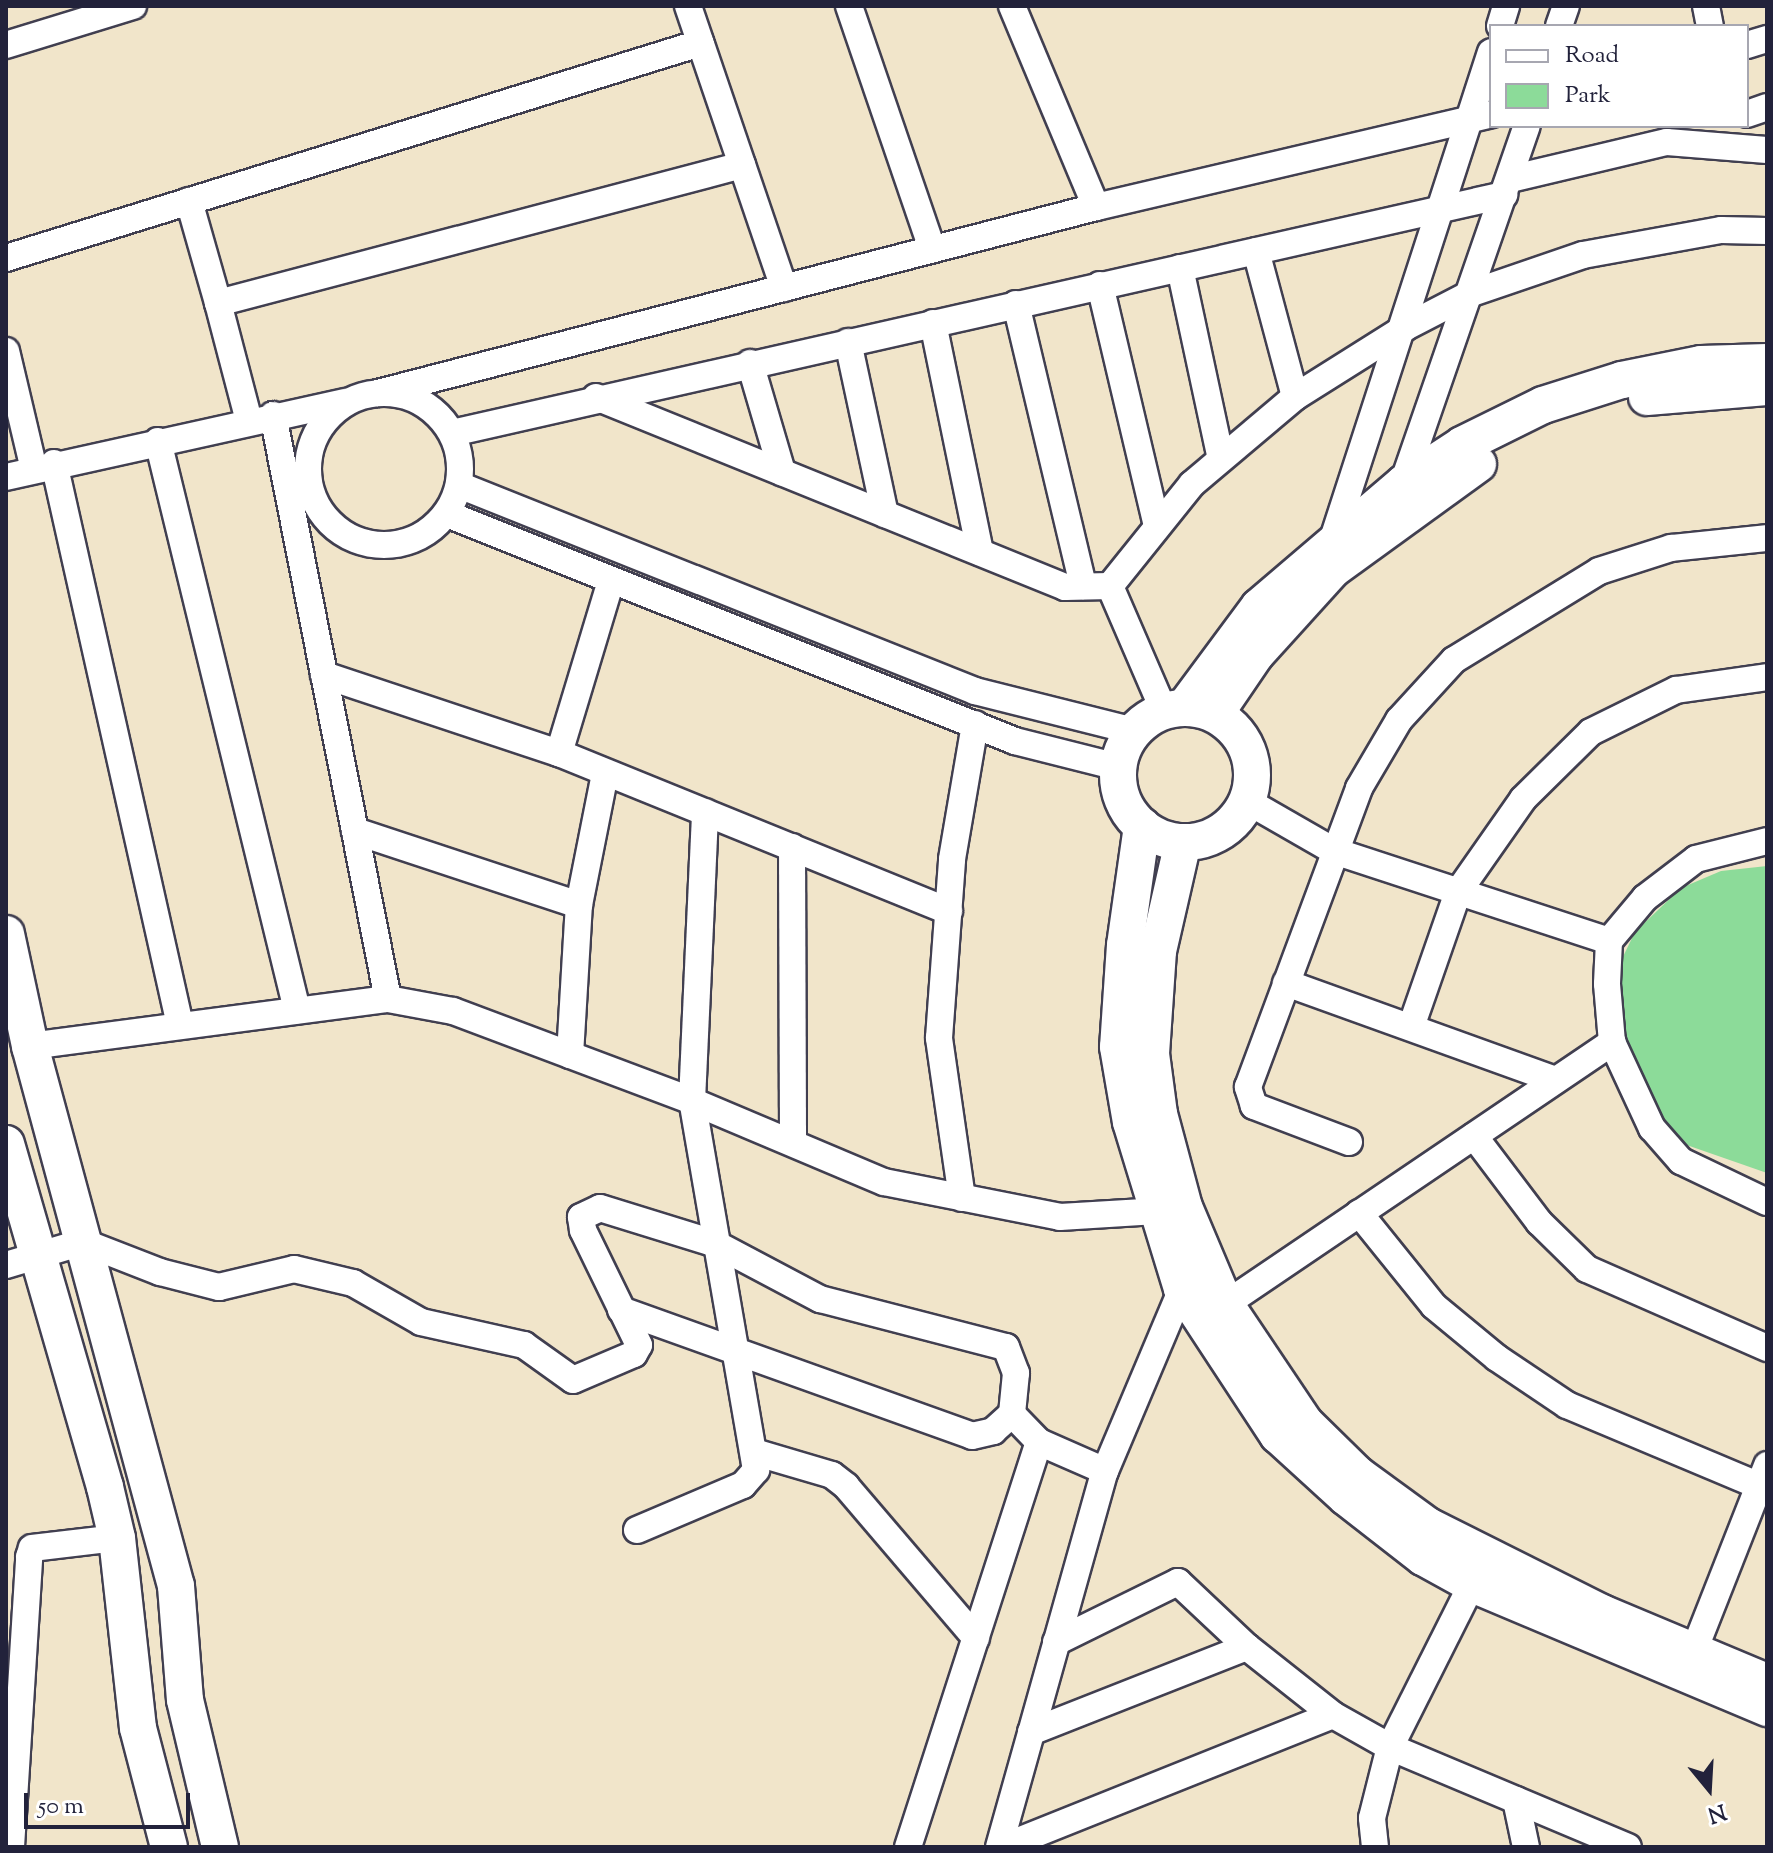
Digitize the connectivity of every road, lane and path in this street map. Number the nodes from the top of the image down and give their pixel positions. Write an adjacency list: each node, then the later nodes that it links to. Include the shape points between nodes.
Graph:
1 (133, 6): 6 (street)
2 (688, 6): 5 (street)
3 (849, 6): 19 (street)
4 (1012, 6): 16 (street)
5 (700, 43): 13 (street); 15 (street)
6 (6, 45)
7 (1489, 64): 8 (street)
8 (1480, 118): 16 (street); 17 (street)
9 (1526, 128): 14 (street)
10 (1707, 128): 11 (street)
11 (1667, 142): 12 (street); 14 (street)
12 (1767, 150)
13 (742, 165): 24 (street); 26 (street)
14 (1507, 187): 17 (street); 25 (street)
15 (189, 201): 21 (street); 26 (street)
16 (1096, 207): 19 (street)
17 (1441, 210): 20 (street); 29 (street)
18 (1767, 231): 25 (street, via 1721,230 1583,255)
19 (932, 249): 24 (street)
20 (1256, 251): 22 (street); 37 (street)
21 (6, 258)
22 (1180, 268): 23 (street); 42 (street)
23 (1100, 285): 27 (street); 50 (street)
24 (784, 288): 35 (street)
25 (1472, 293): 29 (street); 46 (street)
26 (218, 303): 39 (street)
27 (1016, 304): 28 (street); 56 (street)
28 (933, 323): 30 (street); 54 (street)
29 (1406, 327): 37 (street); 53 (street)
30 (848, 342): 33 (street); 49 (street)
31 (6, 351): 43 (street)
32 (1767, 362): 46 (street, via 1701,364 1622,380 1556,401 1462,445)
33 (750, 363): 36 (street); 44 (street)
34 (1767, 387): 51 (street, via 1624,400 1548,428 1474,466)
35 (378, 393): 38 (street); 40 (street, via 408,396 433,410)
36 (596, 397): 40 (street); 44 (street)
37 (1295, 397): 42 (street)
38 (348, 401): 39 (street); 48 (street, via 324,421 307,479 317,507 337,530 365,543 395,545 424,535)
39 (261, 418): 41 (street); 58 (street)
40 (452, 433): 47 (street, via 461,459)
41 (158, 441): 43 (street); 81 (street)
42 (1221, 459): 50 (street)
43 (44, 466): 45 (street); 82 (street)
44 (782, 472): 49 (street)
45 (6, 477)
46 (1404, 483): 51 (street); 53 (street)
47 (459, 485): 48 (street); 62 (street, via 975,691)
48 (447, 514): 55 (street)
49 (885, 514): 54 (street)
50 (1157, 526): 56 (street)
51 (1387, 528): 57 (street)
52 (1767, 538): 73 (street, via 1671,548 1599,571 1454,660 1399,720 1359,788)
53 (1331, 546): 57 (street); 60 (street, via 1259,607)
54 (980, 552): 56 (street, via 1065,587)
55 (611, 581): 61 (street); 63 (street)
56 (1096, 586): 60 (street)
57 (1318, 586): 60 (street, via 1256,654)
58 (324, 675): 63 (street); 69 (street)
59 (1767, 677): 74 (street, via 1676,690 1591,732 1523,799)
60 (1188, 711): 62 (street); 66 (street, via 1232,726 1252,761)
61 (975, 724): 64 (street, via 1015,741); 76 (street)
62 (1134, 731): 64 (street)
63 (559, 753): 65 (street)
64 (1118, 767): 68 (street, via 1127,810)
65 (605, 774): 67 (street); 75 (street)
66 (1247, 801): 71 (street, via 1221,830); 73 (street)
67 (705, 812): 72 (street); 88 (street)
68 (1142, 826): 71 (street); 95 (street, via 1125,945 1118,1047 1131,1122)
69 (355, 831): 75 (street); 80 (street)
70 (1767, 841): 78 (street, via 1696,859 1645,898)
71 (1183, 842): 95 (street, via 1158,951 1151,1054)
72 (792, 847): 76 (street); 91 (street)
73 (1334, 851): 74 (street); 79 (street)
74 (1458, 892): 78 (street); 83 (street)
75 (579, 905): 86 (street)
76 (949, 911): 93 (street, via 939,1038)
77 (6, 934): 85 (street)
78 (1609, 941): 84 (street)
79 (1286, 983): 83 (street); 90 (street, via 1248,1087 1254,1106)
80 (388, 999): 81 (street); 86 (street, via 453,1011)
81 (297, 1010): 82 (street)
82 (180, 1025): 85 (street)
83 (1411, 1027): 87 (street)
84 (1612, 1042): 87 (street); 94 (street, via 1652,1128 1681,1161)
85 (30, 1046): 97 (street)
86 (570, 1055): 88 (street)
87 (1555, 1080): 89 (street)
88 (692, 1101): 91 (street); 98 (street)
89 (1474, 1136): 96 (street); 103 (street, via 1531,1212 1587,1269)
90 (1349, 1142)
91 (793, 1143): 93 (street, via 884,1182)
92 (6, 1144): 99 (street)
93 (962, 1198): 95 (street, via 1060,1217)
94 (1767, 1202)
95 (1170, 1211): 100 (street); 102 (street)
96 (1359, 1213): 102 (street); 109 (street, via 1434,1306 1497,1358 1567,1405)
97 (83, 1242): 99 (street); 101 (street, via 160,1272 219,1287 294,1269 353,1283 421,1322 524,1345 573,1380 634,1354 639,1345); 126 (street, via 176,1586 185,1700)
98 (716, 1244): 101 (street, via 600,1208 589,1210 581,1217 583,1230); 104 (street); 105 (street, via 820,1299 1006,1347 1016,1373)
99 (22, 1261): 112 (street)
100 (1182, 1289): 102 (street); 108 (street)
101 (621, 1310): 104 (street)
102 (1212, 1314): 113 (street, via 1278,1435 1423,1557); 117 (street, via 1305,1423 1358,1475 1428,1526)
103 (1767, 1348)
104 (733, 1349): 105 (street, via 972,1436 993,1431); 107 (street)
105 (1012, 1414): 106 (street)
106 (1039, 1442): 108 (street); 114 (street)
107 (754, 1452): 111 (street, via 756,1470 743,1485); 114 (street, via 832,1475 846,1486)
108 (1105, 1471): 115 (street)
109 (1764, 1476): 110 (street)
110 (1759, 1520): 117 (street)
111 (637, 1530)
112 (117, 1538): 124 (street, via 32,1548); 125 (street, via 138,1728)
113 (1472, 1584): 117 (street); 122 (street)
114 (976, 1638): 127 (street)
115 (1056, 1642): 116 (street, via 1178,1582); 121 (street)
116 (1247, 1647): 120 (street); 121 (street)
117 (1689, 1665): 118 (street); 119 (street)
118 (1767, 1682)
119 (1767, 1708)
120 (1333, 1715): 122 (street); 128 (street)
121 (1031, 1732): 128 (street)
122 (1390, 1747): 123 (street); 129 (street, via 1372,1818)
123 (1516, 1800): 130 (street); 131 (street)
124 (11, 1847)
125 (169, 1847)
126 (220, 1847)
127 (908, 1847)
128 (1001, 1847)
129 (1375, 1847)
130 (1526, 1847)
131 (1628, 1847)

